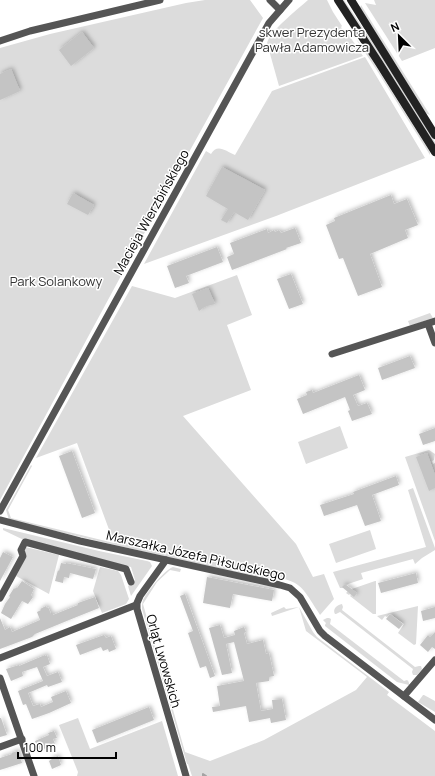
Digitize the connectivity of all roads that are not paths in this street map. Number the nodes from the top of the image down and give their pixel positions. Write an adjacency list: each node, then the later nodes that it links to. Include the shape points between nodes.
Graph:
1 (160, 0): 7 (street, via 30,31)
2 (270, 0): 6 (street)
3 (289, 0): 6 (street, Macieja Wierzbińskiego)
4 (338, 0): 9 (street)
5 (351, 0): 8 (street)
6 (280, 10): 13 (street, Macieja Wierzbińskiego, via 269,23)
7 (0, 41)
8 (435, 135)
9 (435, 152)
10 (431, 322): 11 (street); 12 (street)
11 (435, 342)
12 (332, 354)
13 (0, 511)
14 (0, 520): 15 (street, Marszałka Józefa Piłsudskiego)
15 (166, 560): 18 (street, Orląt Lwowskich); 22 (street, Marszałka Józefa Piłsudskiego, via 290,588 300,597 320,631)
16 (131, 582): 17 (street, via 126,568 25,542 21,550 23,556)
17 (0, 598)
18 (136, 605): 19 (street); 29 (street, Orląt Lwowskich)
19 (0, 658)
20 (435, 660): 22 (street)
21 (0, 678): 26 (street)
22 (404, 696): 23 (street, Marszałka Józefa Piłsudskiego)
23 (415, 704): 24 (street, Marszałka Józefa Piłsudskiego); 25 (street, Marszałka Józefa Piłsudskiego)
24 (435, 716)
25 (435, 720)
26 (22, 739): 27 (street); 28 (street)
27 (0, 747)
28 (34, 776)
29 (186, 776)

